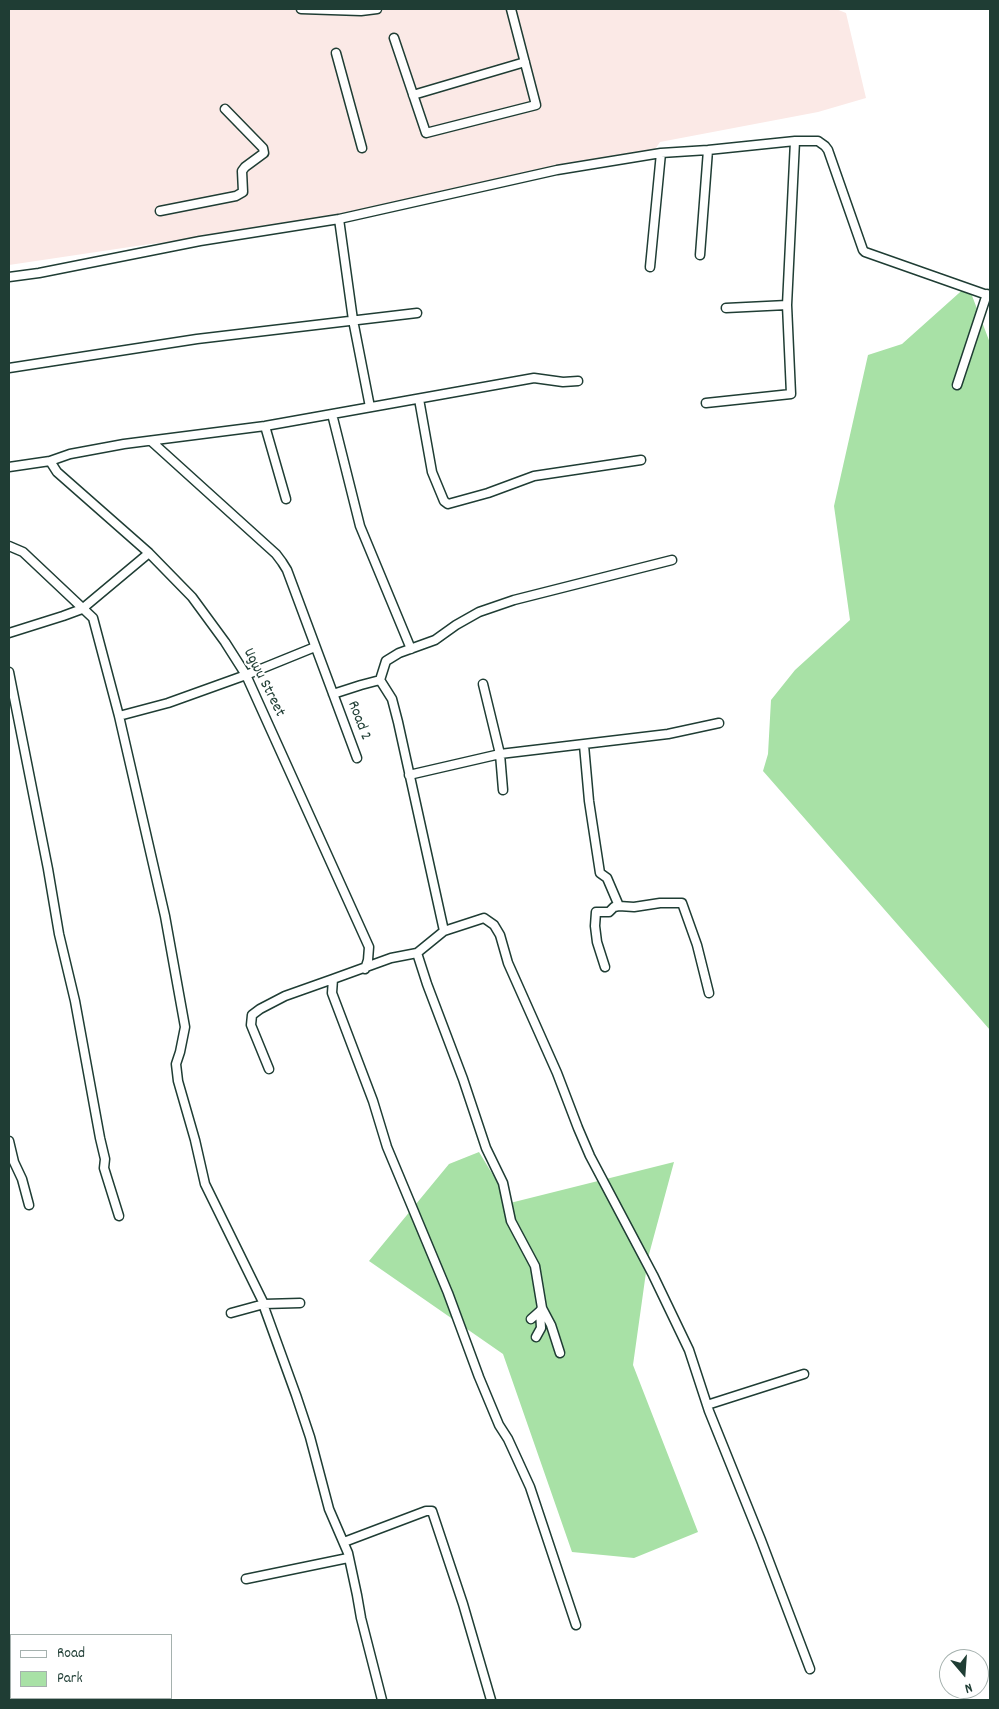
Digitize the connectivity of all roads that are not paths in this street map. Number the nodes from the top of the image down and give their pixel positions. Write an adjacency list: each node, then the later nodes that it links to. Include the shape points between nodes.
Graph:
1 (301, 9): 2 (street)
2 (377, 9)
3 (511, 9): 6 (street)
4 (394, 38): 7 (street)
5 (336, 53): 10 (street)
6 (525, 62): 7 (street); 7 (street, via 536,105 426,133)
7 (413, 95)
8 (224, 109): 13 (street, via 263,148 264,153 242,172 243,192)
9 (795, 141): 11 (street); 18 (street, via 818,141 825,146 865,252); 19 (street)
10 (362, 148)
11 (708, 150): 12 (street); 15 (street)
12 (661, 153): 14 (street, via 557,170); 16 (street)
13 (160, 211)
14 (339, 219): 17 (street); 22 (street)
15 (700, 255)
16 (650, 267)
17 (9, 277)
18 (988, 295): 25 (street)
19 (787, 305): 20 (street); 27 (street, via 791,394)
20 (726, 308)
21 (417, 313): 22 (street)
22 (353, 320): 23 (street, via 197,339); 28 (street)
23 (9, 368)
24 (578, 381): 26 (street, via 534,378)
25 (957, 385)
26 (419, 399): 28 (street); 32 (street, via 432,472 448,504 534,476)
27 (706, 403)
28 (370, 407): 29 (street)
29 (332, 414): 30 (street); 42 (street, via 360,526)
30 (265, 426): 31 (street); 35 (street)
31 (151, 441): 33 (street, via 70,454); 41 (street, Road 2, via 276,554 287,570)
32 (641, 460)
33 (50, 461): 34 (street); 37 (street, Ugwu Street, via 57,472)
34 (9, 467)
35 (286, 499)
36 (9, 546): 39 (street, via 23,552)
37 (149, 553): 39 (street); 44 (street, Ugwu Street, via 192,597)
38 (672, 560): 42 (street, via 514,600 480,612 435,640)
39 (82, 609): 40 (street); 48 (street, via 92,618)
40 (9, 633)
41 (315, 647): 44 (street); 47 (street, Road 2)
42 (410, 649): 45 (street, via 386,661)
43 (9, 672): 65 (street, via 59,934 75,1001 105,1159 104,1168)
44 (246, 675): 48 (street); 59 (street, Ugwu Street, via 369,947)
45 (380, 680): 47 (street); 53 (street, via 392,699)
46 (483, 684): 51 (street)
47 (333, 694): 52 (street, Road 2)
48 (119, 716): 67 (street, via 165,916 185,1027 176,1064 178,1081 205,1184)
49 (719, 723): 50 (street, via 668,734)
50 (584, 745): 51 (street); 55 (street, via 600,873 607,878)
51 (500, 754): 53 (street); 54 (street)
52 (357, 758)
53 (409, 775): 56 (street)
54 (503, 790)
55 (619, 906): 58 (street, via 608,912 596,912 595,926); 61 (street, via 682,903)
56 (444, 931): 57 (street); 74 (street, via 484,918 494,925 590,1156 649,1267 688,1350)
57 (417, 954): 59 (street, via 391,958); 68 (street, via 486,1148 503,1183 511,1221 535,1266)
58 (605, 967)
59 (365, 969): 60 (street)
60 (333, 979): 62 (street, via 285,996 252,1015 251,1025); 78 (street, via 332,993 387,1147 499,1425 530,1486)
61 (709, 994)
62 (270, 1069)
63 (9, 1141): 64 (street)
64 (29, 1205)
65 (119, 1216)
66 (300, 1303): 67 (street)
67 (263, 1304): 69 (street); 75 (street, via 299,1403 329,1509)
68 (541, 1310): 70 (street); 71 (street, via 542,1325); 72 (street, via 551,1326)
69 (231, 1313)
70 (531, 1319)
71 (536, 1338)
72 (560, 1353)
73 (804, 1374): 74 (street)
74 (707, 1405): 79 (street)
75 (344, 1542): 76 (street); 81 (street, via 432,1511)
76 (348, 1558): 77 (street); 80 (street)
77 (246, 1579)
78 (576, 1625)
79 (810, 1669)
80 (382, 1700)
81 (490, 1700)

